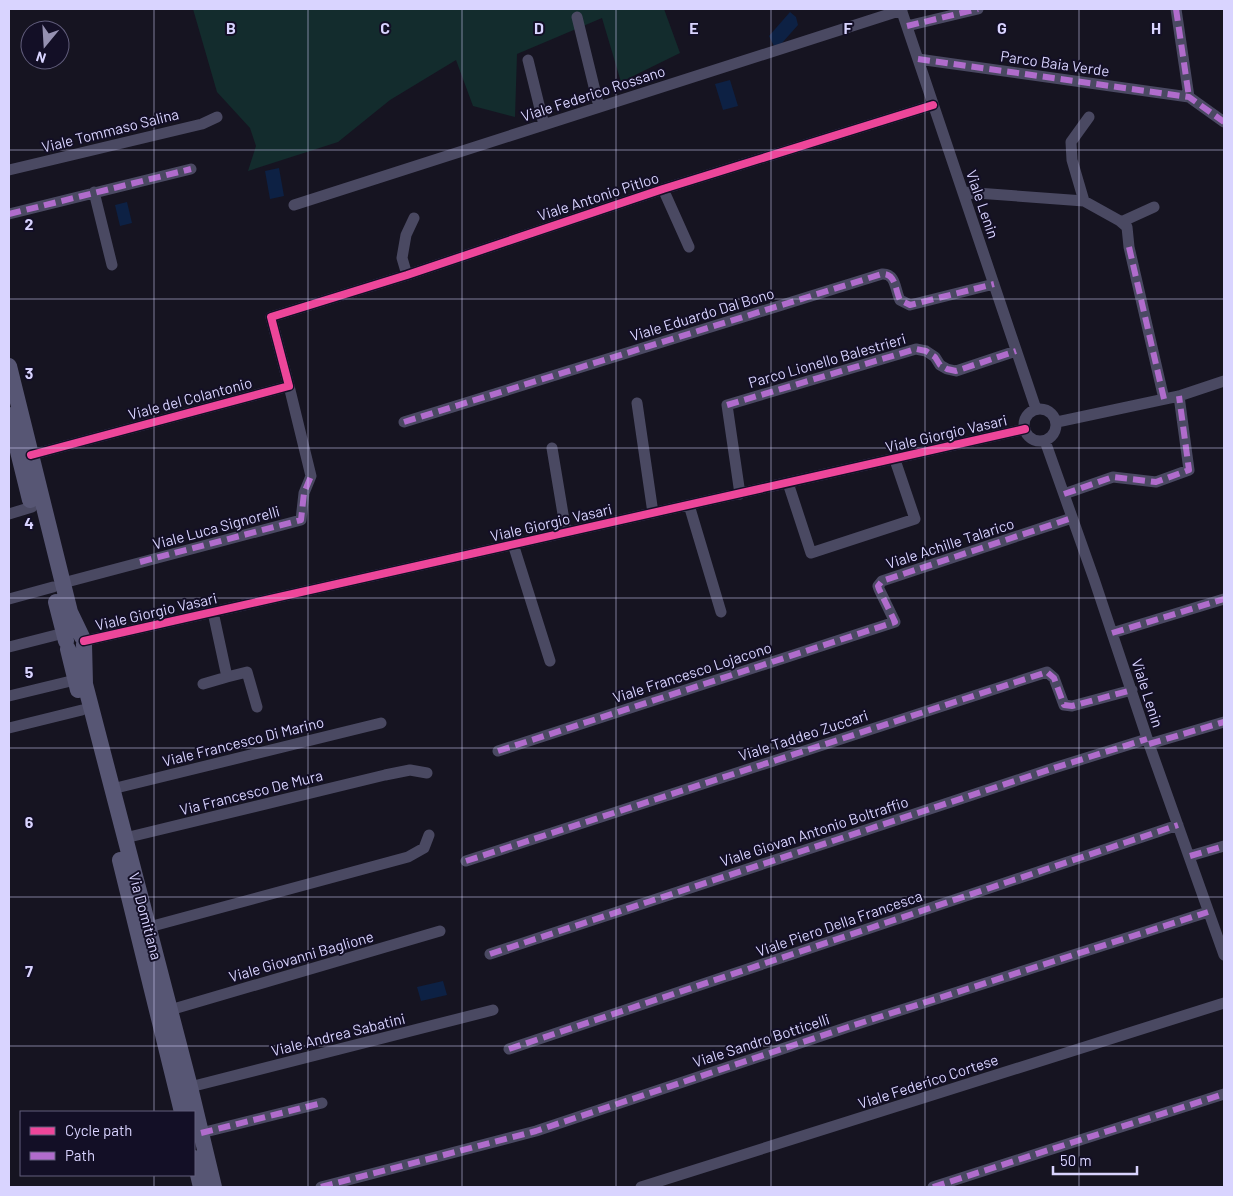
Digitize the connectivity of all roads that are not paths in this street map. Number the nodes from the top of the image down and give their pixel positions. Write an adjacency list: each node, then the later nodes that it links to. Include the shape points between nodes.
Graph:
1 (978, 9): 5 (street)
2 (1176, 9): 8 (street)
3 (901, 10): 5 (street, Viale Lenin); 10 (street, Viale Federico Rossano)
4 (577, 17): 10 (street)
5 (907, 26): 6 (street, Viale Lenin)
6 (918, 59): 8 (street, Parco Baia Verde); 9 (street, Viale Lenin)
7 (528, 60): 14 (street)
8 (1189, 97): 13 (street, Parco Baia Verde)
9 (934, 105): 17 (street, Viale Antonio Pitloo); 19 (street, Viale Lenin)
10 (599, 107): 14 (street, Viale Federico Rossano)
11 (1089, 116): 20 (street, via 1071,142 1072,160)
12 (217, 117): 16 (street, Viale Tommaso Salina, via 202,124)
13 (1224, 122)
14 (544, 125): 21 (street, Viale Federico Rossano)
15 (191, 169): 18 (street)
16 (9, 170)
17 (663, 189): 26 (street); 28 (street, Viale Antonio Pitloo)
18 (94, 192): 23 (street); 27 (street)
19 (963, 192): 20 (street); 29 (street, Viale Lenin)
20 (1084, 200): 25 (street)
21 (294, 205)
22 (1154, 207): 25 (street)
23 (9, 214)
24 (414, 218): 28 (street, via 406,235 402,258)
25 (1121, 222): 35 (street, via 1127,228)
26 (689, 247)
27 (112, 265)
28 (407, 275): 33 (street, Viale Antonio Pitloo, via 271,317)
29 (994, 284): 30 (street, Viale Lenin); 39 (street, Viale Eduardo Dal Bono, via 910,305 900,300 892,277 882,274)
30 (1016, 351): 37 (street, Viale Lenin); 48 (street, Parco Lionello Balestrieri, via 956,371 940,365 926,350 916,350 727,405)
31 (9, 366): 45 (main road, Via Domitiana)
32 (1224, 381): 34 (street)
33 (289, 386): 45 (street, Viale del Colantonio); 57 (street, Viale Luca Signorelli, via 310,476 301,520)
34 (1179, 396): 35 (street); 49 (street, via 1189,470 1156,482 1114,477)
35 (1164, 399): 40 (street)
36 (637, 403): 52 (street)
37 (1036, 409): 40 (street, via 1050,411); 41 (street, via 1029,413)
38 (9, 415): 42 (main road, Via Domitiana)
39 (404, 422)
40 (1057, 422): 43 (street, via 1054,434)
41 (1024, 429): 43 (street, via 1034,440); 46 (street, Viale Giorgio Vasari)
42 (11, 437): 51 (main road, Via Domitiana)
43 (1045, 441): 49 (street, Viale Lenin)
44 (552, 448): 55 (street)
45 (31, 455): 57 (main road, Via Domitiana)
46 (894, 460): 47 (street, Viale Giorgio Vasari); 47 (street, via 915,519 811,553)
47 (788, 483): 48 (street, Viale Giorgio Vasari)
48 (740, 494): 50 (street, Viale Giorgio Vasari)
49 (1064, 494): 54 (street, Viale Lenin)
50 (689, 505): 52 (street, Viale Giorgio Vasari); 61 (street)
51 (32, 507): 53 (street); 57 (main road, Via Domitiana)
52 (654, 513): 55 (street, Viale Giorgio Vasari)
53 (9, 514)
54 (1072, 518): 62 (street, Viale Achille Talarico, via 882,581 878,586); 63 (street, Viale Lenin)
55 (566, 532): 56 (street, Viale Giorgio Vasari)
56 (513, 544): 60 (street, Viale Giorgio Vasari); 66 (street)
57 (58, 585): 58 (street); 64 (main road, Via Domitiana)
58 (9, 599)
59 (1224, 600): 63 (street)
60 (213, 612): 64 (street, Viale Giorgio Vasari); 67 (street)
61 (720, 612)
62 (895, 622): 78 (street, Viale Francesco Lojacono)
63 (1112, 633): 70 (street, Viale Lenin)
64 (75, 641): 65 (street, Viale Giorgio Vasari); 68 (main road, Via Domitiana); 80 (main road, Via Domitiana)
65 (9, 647)
66 (550, 661)
67 (227, 677): 69 (street); 72 (street, via 248,672)
68 (75, 680): 71 (street); 73 (main road, Via Domitiana)
69 (203, 684)
70 (1132, 690): 77 (street, Viale Lenin); 86 (street, Viale Taddeo Zuccari, via 1072,706 1064,704 1054,678 1047,672)
71 (9, 696)
72 (257, 707)
73 (82, 710): 76 (street); 99 (main road, Via Domitiana)
74 (1224, 722): 77 (street, Viale Giovan Antonio Boltraffio)
75 (381, 723): 80 (street, Viale Francesco Di Marino)
76 (9, 728)
77 (1148, 741): 81 (street, Viale Lenin); 90 (street, Viale Giovan Antonio Boltraffio, via 1054,768)
78 (498, 751)
79 (427, 774): 83 (street, Via Francesco De Mura, via 410,770 385,775)
80 (112, 789): 83 (main road, Via Domitiana)
81 (1178, 825): 85 (street, Viale Lenin); 95 (street, Viale Piero Della Francesca)
82 (429, 835): 88 (street, via 424,848 408,856)
83 (125, 838): 88 (main road, Via Domitiana)
84 (1224, 846): 85 (street)
85 (1190, 856): 87 (street, Viale Lenin)
86 (466, 861)
87 (1208, 912): 91 (street, Viale Lenin); 104 (street, Viale Sandro Botticelli, via 536,1131)
88 (149, 927): 93 (main road, Via Domitiana)
89 (440, 931): 93 (street, Viale Giovanni Baglione)
90 (490, 954)
91 (1224, 955)
92 (1224, 1003): 105 (street, Viale Federico Cortese)
93 (170, 1010): 96 (main road, Via Domitiana)
94 (493, 1010): 96 (street, Viale Andrea Sabatini)
95 (510, 1049)
96 (190, 1087): 100 (main road, Via Domitiana)
97 (1224, 1094): 106 (street)
98 (322, 1103): 100 (street)
99 (182, 1111)
100 (201, 1133): 103 (main road, Via Domitiana)
101 (195, 1162): 102 (main road)
102 (201, 1187)
103 (214, 1187)
104 (321, 1187)
105 (641, 1187)
106 (933, 1187)

